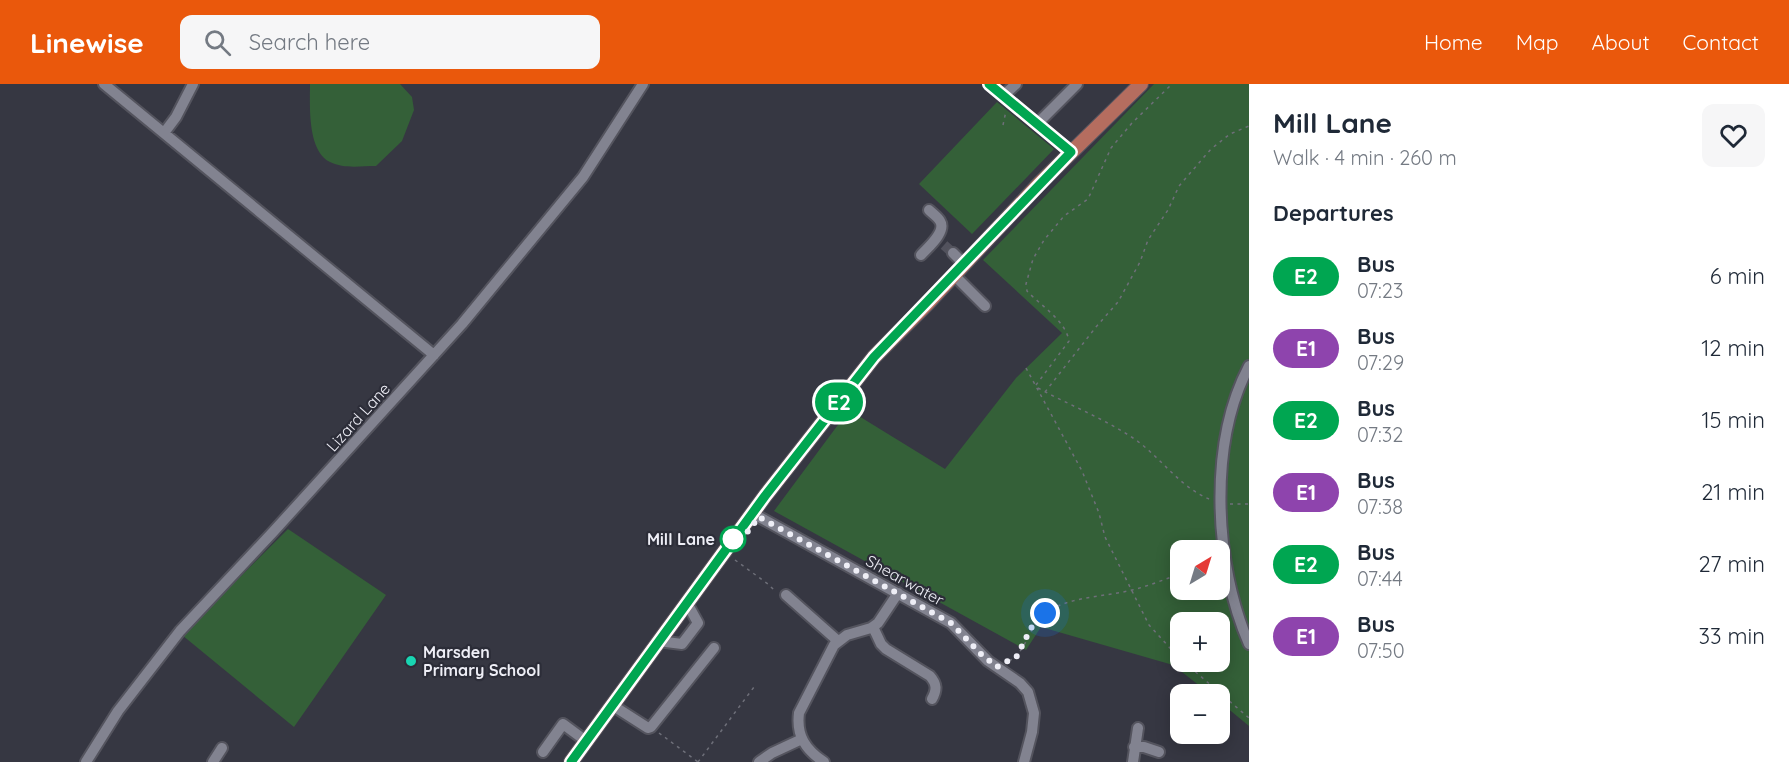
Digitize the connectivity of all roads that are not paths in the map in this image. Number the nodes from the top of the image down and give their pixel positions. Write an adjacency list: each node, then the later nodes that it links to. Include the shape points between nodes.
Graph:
1 (104, 84): 10 (street)
2 (193, 84): 10 (street)
3 (643, 84): 18 (street, Lizard Lane, via 583,177)
4 (989, 84): 8 (street)
5 (1016, 84): 8 (street)
6 (1077, 84): 9 (street)
7 (1141, 84): 11 (main road)
8 (1003, 96): 9 (street)
9 (1037, 124): 11 (street)
10 (164, 133): 18 (street)
11 (1071, 152): 15 (main road)
12 (929, 210): 14 (street, via 942,226 940,241)
13 (953, 253): 15 (street)
14 (921, 255)
15 (964, 264): 16 (main road)
16 (954, 275): 17 (street); 20 (main road, via 874,357)
17 (985, 306)
18 (434, 355): 38 (street, Lizard Lane, via 180,631 118,711)
19 (1249, 366): 27 (street, via 1230,413 1225,438 1222,504 1225,563)
20 (752, 513): 21 (street, Shearwater); 23 (main road)
21 (898, 593): 24 (street, via 883,619); 43 (street, Shearwater, via 951,623 981,654 1028,692 1034,713)
22 (786, 595): 26 (street)
23 (687, 603): 25 (main road); 25 (street, via 698,623 682,644)
24 (873, 627): 26 (street); 29 (street, via 886,649 935,682 937,691)
25 (658, 641): 30 (main road)
26 (838, 641): 32 (street, via 799,713)
27 (1249, 644)
28 (714, 648): 30 (street, via 651,727)
29 (932, 699)
30 (612, 705): 33 (main road)
31 (1138, 728): 34 (street)
32 (802, 740): 41 (street); 42 (street)
33 (586, 741): 36 (street, via 563,724); 40 (main road)
34 (1134, 747): 37 (street); 44 (street)
35 (222, 748): 39 (street)
36 (543, 752)
37 (1159, 752)
38 (86, 762)
39 (213, 762)
40 (571, 762)
41 (759, 762)
42 (825, 762)
43 (1023, 762)
44 (1133, 762)

